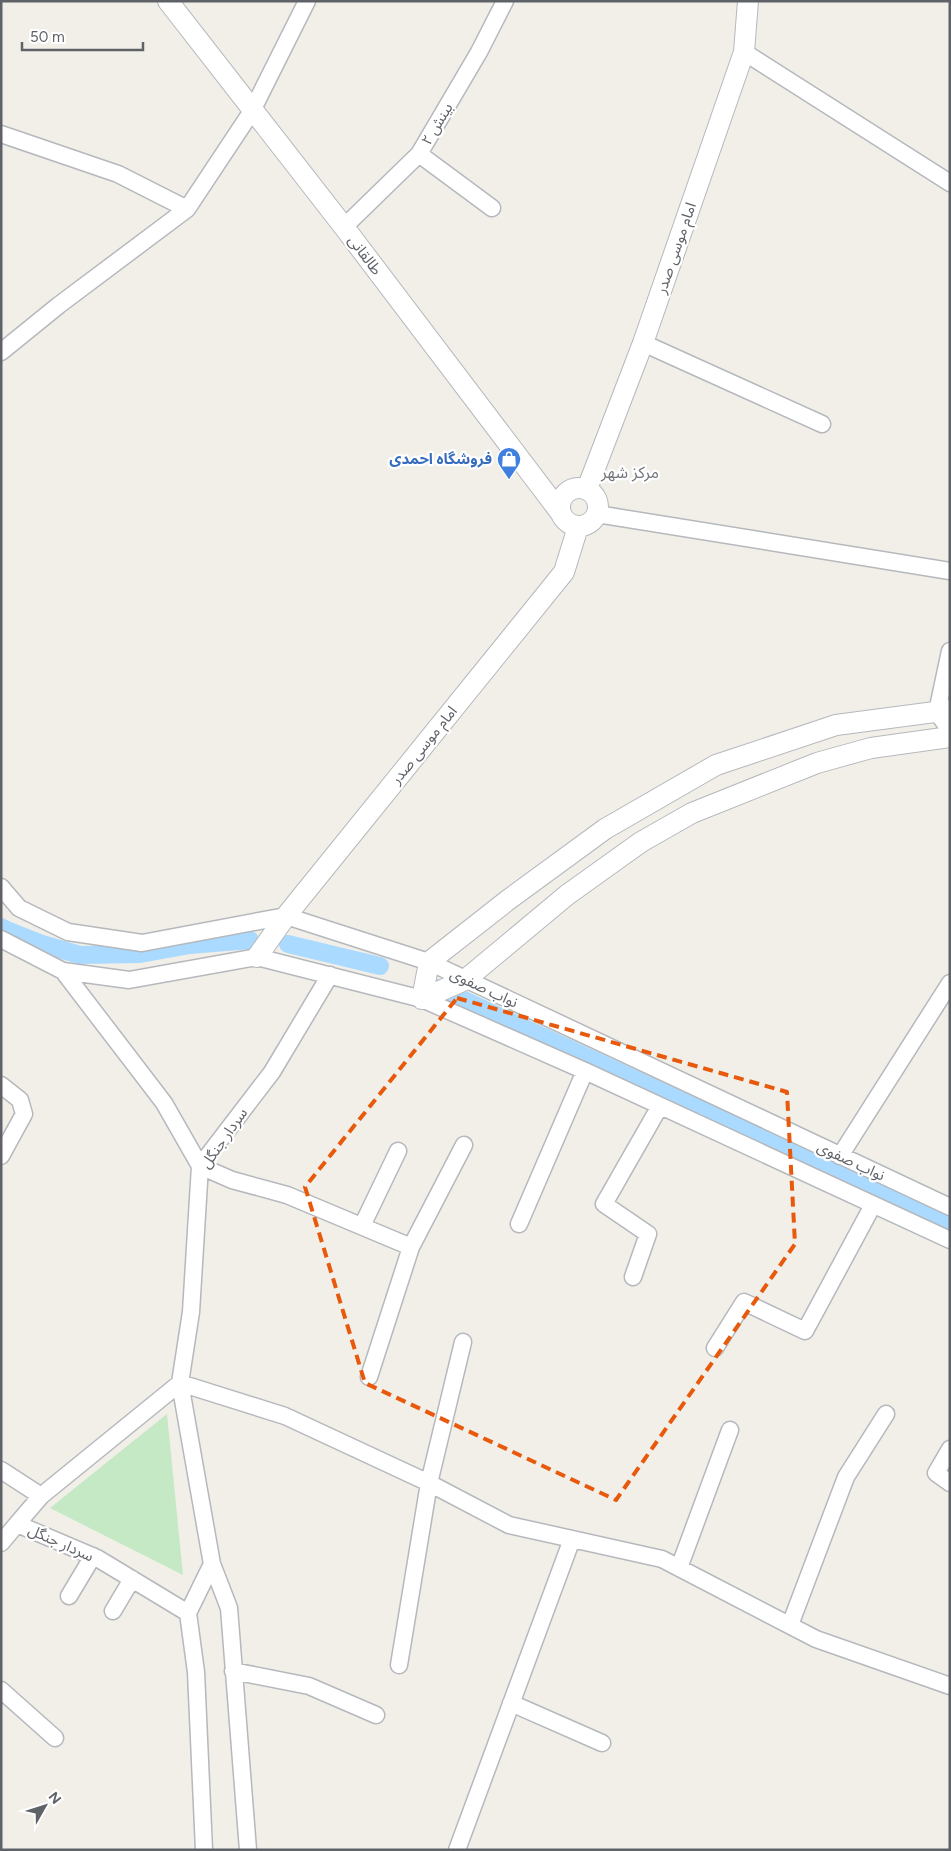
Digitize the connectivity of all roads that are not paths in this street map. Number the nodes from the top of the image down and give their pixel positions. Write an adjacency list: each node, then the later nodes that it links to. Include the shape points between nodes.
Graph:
1 (168, 1): 6 (street, طالقانی)
2 (307, 1): 6 (street)
3 (505, 1): 8 (street, بینش ۲)
4 (748, 1): 5 (street, امام موسی صدر)
5 (744, 52): 9 (street); 13 (street, امام موسی صدر)
6 (252, 111): 11 (street); 12 (street, طالقانی)
7 (1, 134): 11 (street, via 118,174)
8 (419, 154): 10 (street); 12 (street, بینش ۲)
9 (950, 183)
10 (492, 208)
11 (188, 209): 14 (street)
12 (344, 227): 17 (street, طالقانی)
13 (643, 343): 15 (street); 16 (street, امام موسی صدر)
14 (1, 352)
15 (822, 424)
16 (587, 489): 17 (street, via 568,491 561,500); 18 (street, via 596,497)
17 (560, 512): 19 (street, via 565,521)
18 (597, 514): 19 (street, via 590,524); 20 (street)
19 (578, 527): 26 (street, امام موسی صدر, via 564,572)
20 (950, 571)
21 (950, 651): 22 (street)
22 (943, 711): 23 (street); 29 (street, via 836,725 716,765 605,829)
23 (950, 731)
24 (950, 737): 32 (street, via 871,748 816,762 692,812 641,842 567,895)
25 (1, 887): 26 (street, نواب صفوی, via 20,908 68,932 142,943)
26 (286, 916): 28 (street, امام موسی صدر); 29 (street, نواب صفوی)
27 (1, 939): 30 (street, نواب صفوی)
28 (257, 957): 30 (street, نواب صفوی, via 129,980); 31 (street, نواب صفوی)
29 (429, 962): 32 (street, نواب صفوی); 34 (street)
30 (63, 971): 42 (street, via 164,1103)
31 (330, 975): 34 (street, نواب صفوی); 42 (street, سردار جنگل, via 272,1072)
32 (465, 980): 34 (street); 41 (street, نواب صفوی)
33 (950, 983): 41 (street)
34 (422, 999): 35 (street, نواب صفوی)
35 (585, 1071): 37 (street, نواب صفوی); 45 (street)
36 (1, 1085): 40 (street, via 20,1100 24,1114)
37 (660, 1106): 43 (street, نواب صفوی); 49 (street, via 604,1204 648,1234)
38 (464, 1145): 48 (street)
39 (398, 1152): 46 (street)
40 (1, 1156)
41 (840, 1156): 44 (street, نواب صفوی)
42 (200, 1166): 46 (street, via 232,1180 287,1195); 53 (street, سردار جنگل, via 191,1312)
43 (873, 1205): 47 (street, نواب صفوی); 51 (street, via 805,1331 744,1302)
44 (950, 1207)
45 (520, 1224)
46 (362, 1226): 48 (street)
47 (950, 1240)
48 (411, 1247): 52 (street)
49 (633, 1277)
50 (463, 1342): 58 (street)
51 (715, 1348)
52 (369, 1377)
53 (180, 1383): 58 (street, via 285,1416); 60 (street, سردار جنگل); 65 (street, سردار جنگل)
54 (886, 1414): 71 (street, via 846,1477)
55 (730, 1430): 66 (street)
56 (950, 1449): 59 (street, via 936,1473)
57 (1, 1470): 60 (street)
58 (429, 1483): 62 (street, via 509,1525); 72 (street)
59 (950, 1483)
60 (41, 1496): 61 (street, سردار جنگل)
61 (17, 1524): 63 (street); 64 (street, سردار جنگل)
62 (572, 1539): 66 (street, via 662,1559); 76 (street)
63 (1, 1543)
64 (93, 1556): 67 (street, سردار جنگل); 68 (street)
65 (212, 1564): 70 (street); 73 (street, سردار جنگل, via 229,1608)
66 (679, 1568): 71 (street)
67 (132, 1579): 69 (street); 70 (street, سردار جنگل)
68 (69, 1596)
69 (113, 1610)
70 (188, 1613): 80 (street, via 196,1672)
71 (790, 1625): 74 (street, via 816,1639)
72 (399, 1665)
73 (233, 1671): 77 (street, via 309,1686); 81 (street, سردار جنگل)
74 (950, 1686)
75 (1, 1690): 78 (street)
76 (511, 1703): 79 (street); 82 (street)
77 (376, 1715)
78 (54, 1738)
79 (602, 1743)
80 (204, 1850)
81 (248, 1850)
82 (457, 1850)

